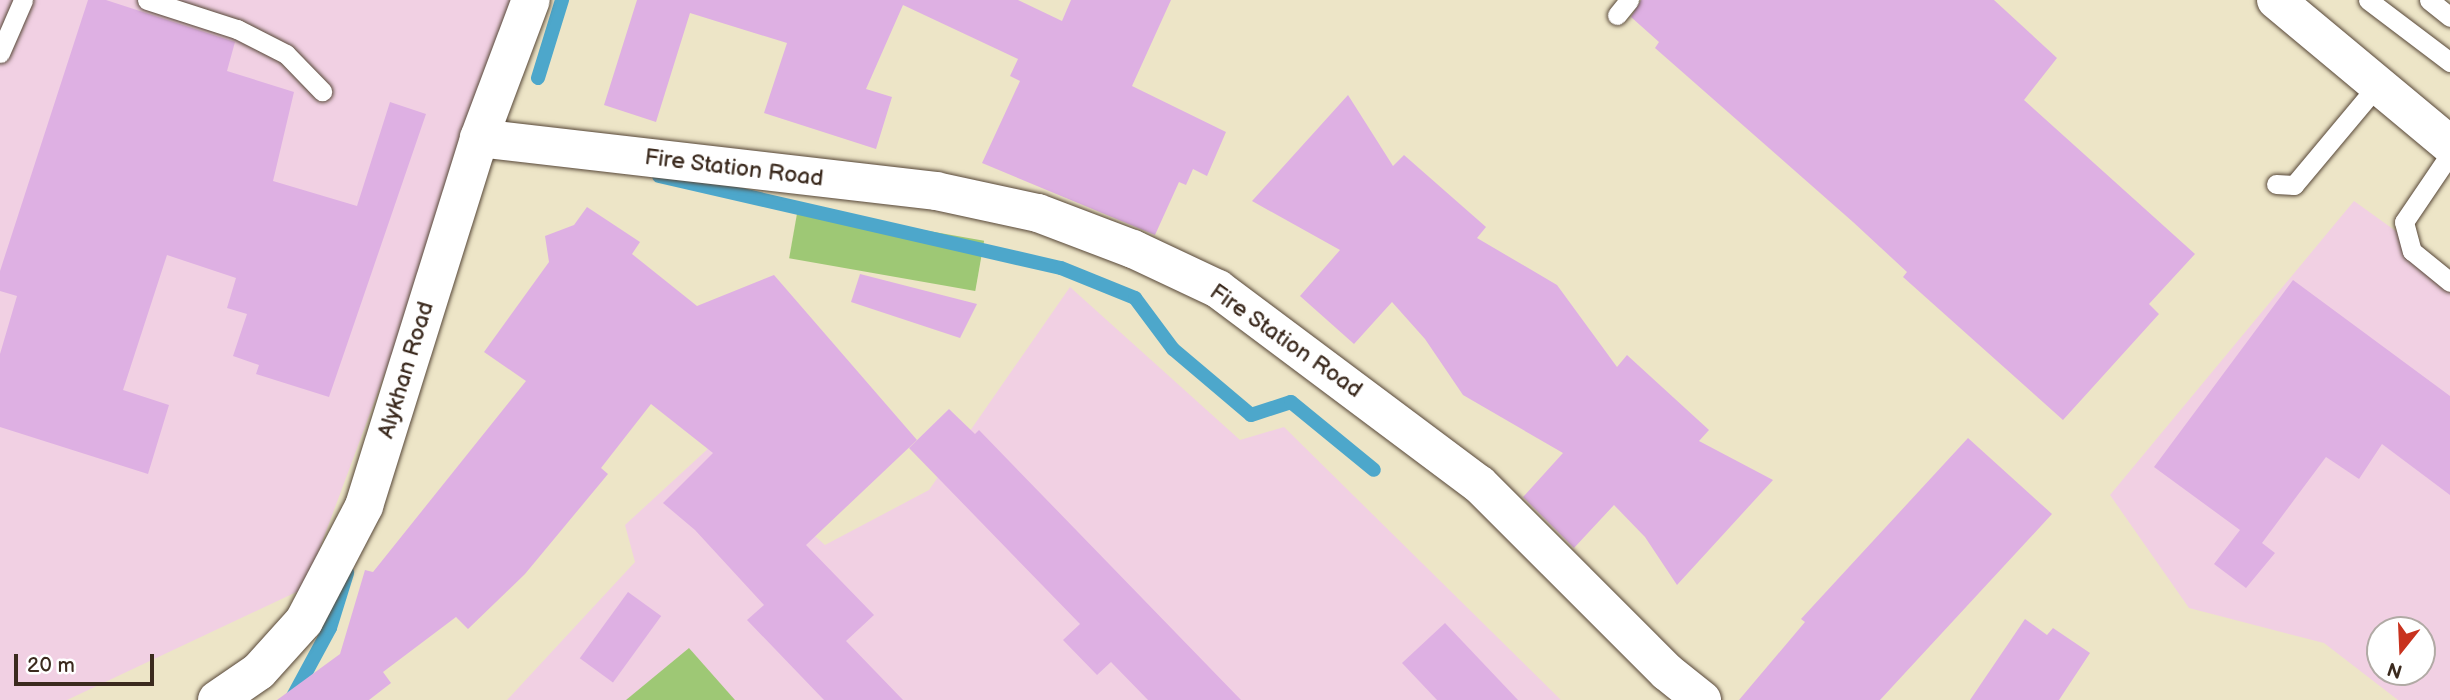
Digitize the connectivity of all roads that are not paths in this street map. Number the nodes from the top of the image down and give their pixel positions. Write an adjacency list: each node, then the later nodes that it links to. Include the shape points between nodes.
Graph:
1 (23, 0): 8 (lane)
2 (147, 0): 11 (lane, via 237,29 286,54)
3 (531, 0): 12 (main road, Alykhan Road)
4 (2276, 0): 10 (main road)
5 (2368, 0): 9 (lane)
6 (2429, 0): 7 (lane)
7 (2450, 18)
8 (0, 53)
9 (2450, 62)
10 (2376, 87): 13 (main road); 15 (lane, via 2294,185)
11 (322, 91)
12 (479, 138): 17 (main road, Alykhan Road, via 363,506 304,621 260,671); 18 (main road, Fire Station Road, via 936,191 1038,213 1133,249 1218,289 1479,484 1667,672)
13 (2450, 145)
14 (2450, 154): 16 (lane, via 2404,222 2412,251)
15 (2276, 184)
16 (2450, 282)
17 (217, 700)
18 (1702, 700)

